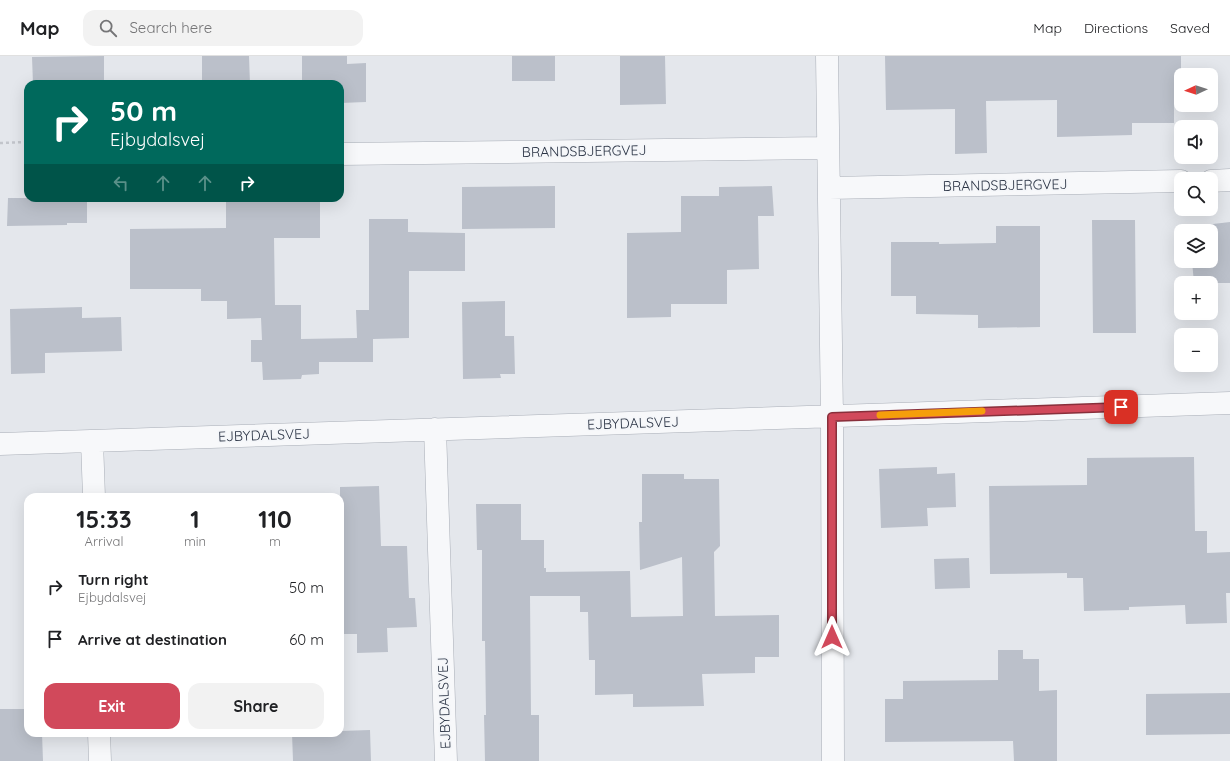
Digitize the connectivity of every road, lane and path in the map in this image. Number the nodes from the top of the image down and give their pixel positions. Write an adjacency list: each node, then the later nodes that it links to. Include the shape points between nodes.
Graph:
1 (827, 56): 4 (street)
2 (24, 142): 3 (path)
3 (0, 143)
4 (828, 148): 5 (street, BRANDSBJERGVEJ); 9 (street)
5 (344, 154)
6 (1230, 180): 8 (street)
7 (1174, 181): 9 (street, BRANDSBJERGVEJ)
8 (1218, 181)
9 (829, 188): 11 (street)
10 (1230, 403): 11 (street, EJBYDALSVEJ)
11 (832, 417): 12 (street, EJBYDALSVEJ); 19 (street)
12 (435, 429): 13 (street, EJBYDALSVEJ); 18 (street, EJBYDALSVEJ)
13 (92, 441): 14 (street, EJBYDALSVEJ); 15 (street)
14 (0, 444)
15 (94, 493)
16 (99, 737): 17 (street)
17 (100, 761)
18 (446, 761)
19 (833, 761)

